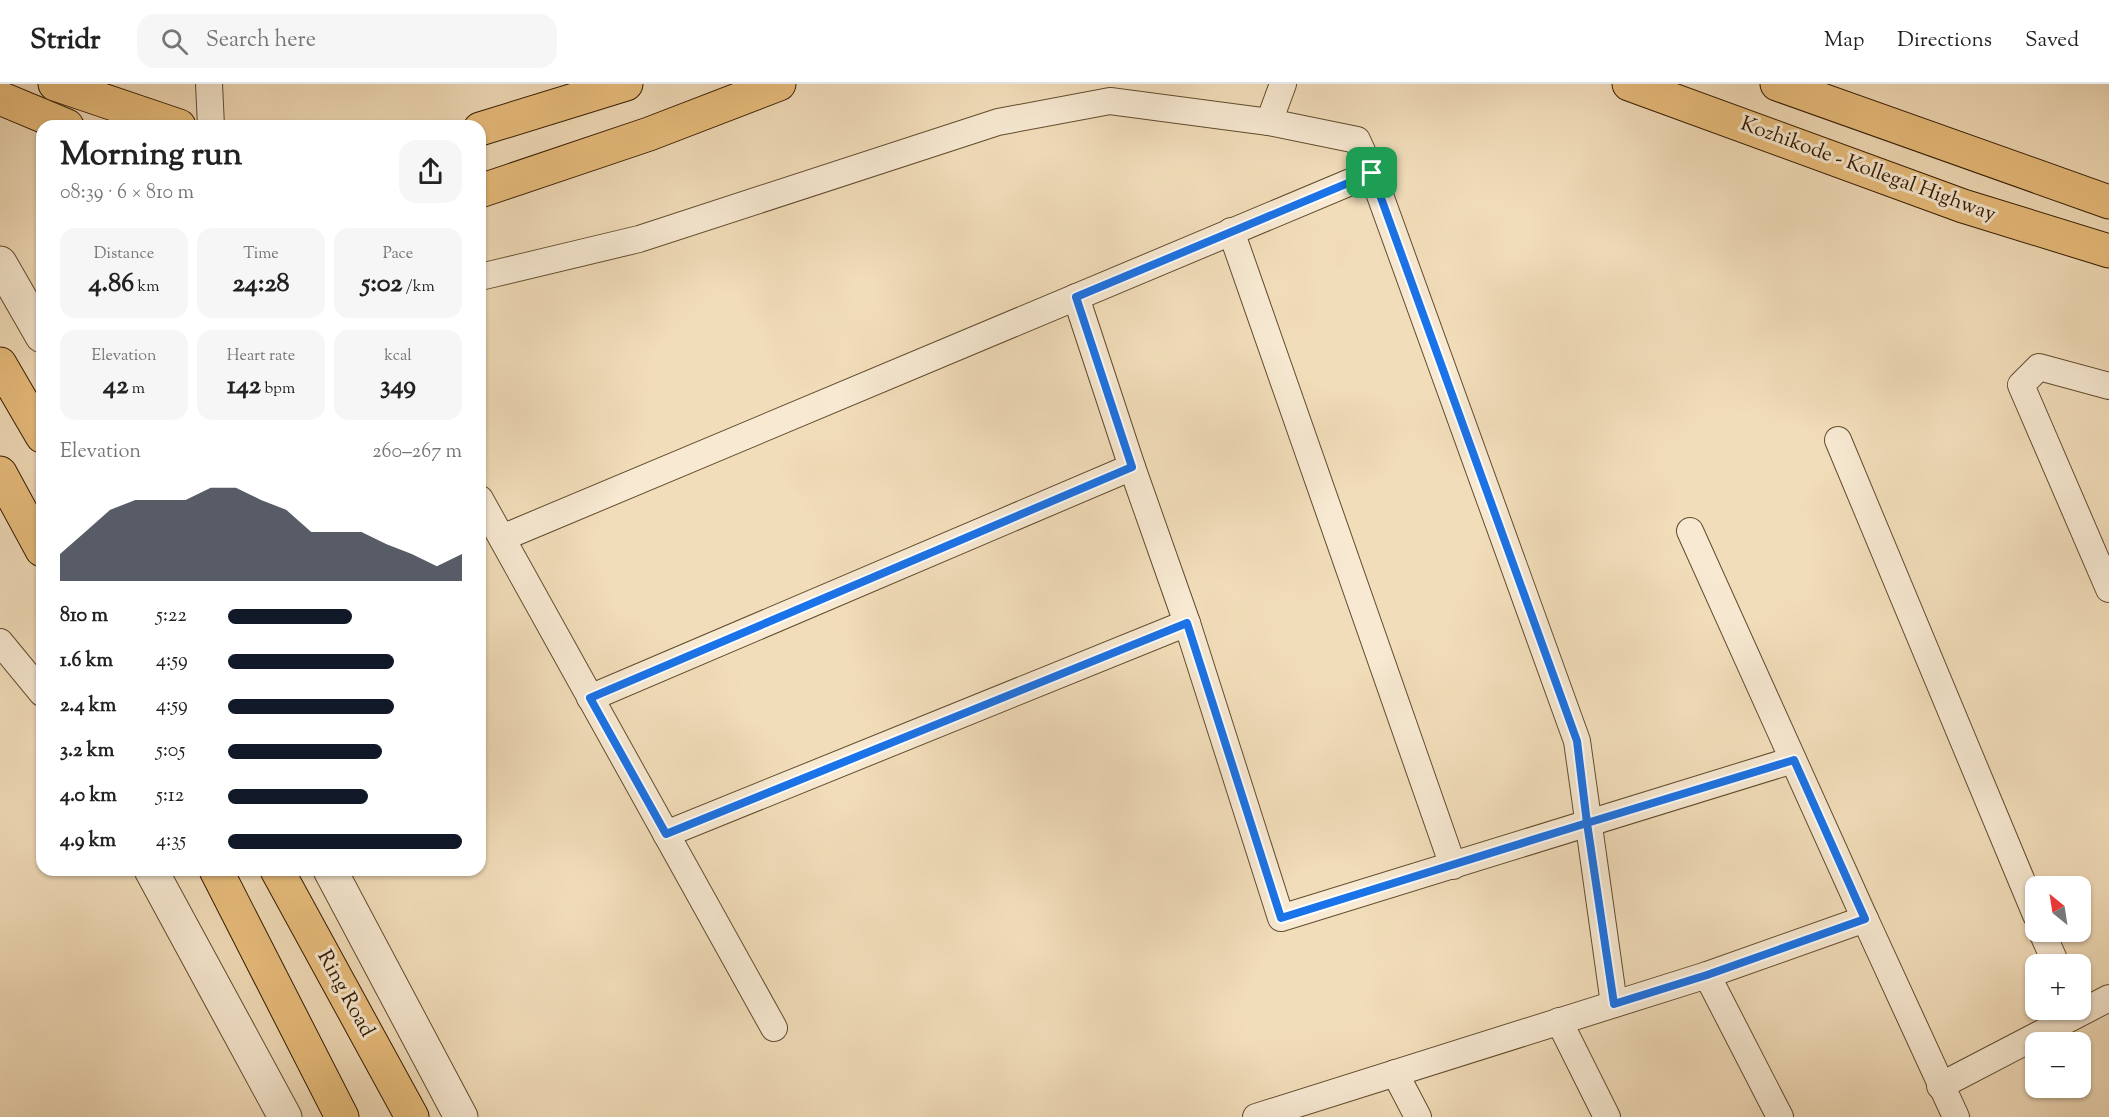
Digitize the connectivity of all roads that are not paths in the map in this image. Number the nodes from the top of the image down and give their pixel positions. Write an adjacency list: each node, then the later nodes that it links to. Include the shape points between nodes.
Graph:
1 (55, 84): 10 (highway)
2 (209, 84): 11 (street)
3 (626, 84): 13 (highway)
4 (779, 84): 15 (highway, via 650,134)
5 (1283, 84): 12 (street)
6 (1629, 84): 18 (highway, Kozhikode - Kollegal Highway, via 1963,206)
7 (1777, 84): 16 (highway)
8 (0, 98): 9 (highway)
9 (53, 120)
10 (161, 120)
11 (211, 120)
12 (1269, 122): 14 (street, via 1357,140); 20 (street, via 1110,101 1009,120 639,239)
13 (486, 127)
14 (1372, 173): 17 (street); 39 (street, via 1577,741)
15 (486, 188)
16 (2109, 202)
17 (1230, 231): 21 (street); 41 (street)
18 (2109, 251)
19 (0, 263): 22 (street)
20 (486, 276)
21 (1076, 297): 27 (street); 31 (street)
22 (36, 326)
23 (0, 364): 25 (highway)
24 (2109, 386): 33 (street, via 2039,367 2021,385)
25 (36, 426)
26 (1838, 440): 46 (street)
27 (1132, 467): 34 (street); 37 (street)
28 (0, 473): 32 (highway)
29 (486, 510): 31 (street)
30 (1690, 531): 38 (street)
31 (502, 538): 37 (street)
32 (36, 539)
33 (2109, 589)
34 (1187, 623): 40 (street); 41 (street, via 1281,918)
35 (0, 642): 36 (street)
36 (36, 686)
37 (590, 698): 40 (street)
38 (1794, 760): 39 (street); 47 (street)
39 (1587, 823): 41 (street); 50 (street)
40 (666, 834): 54 (street)
41 (1453, 866)
42 (154, 876): 57 (street)
43 (219, 876): 58 (highway)
44 (281, 876): 59 (highway, Ring Road)
45 (333, 876): 60 (street)
46 (2025, 889)
47 (1865, 919): 48 (street); 56 (street)
48 (1707, 975): 50 (street); 64 (street)
49 (2109, 998): 51 (street)
50 (1614, 1004): 53 (street)
51 (2091, 1006)
52 (2061, 1020): 56 (street)
53 (1560, 1021): 55 (street); 63 (street)
54 (774, 1028)
55 (1395, 1073): 61 (street); 62 (street)
56 (1940, 1086): 65 (street)
57 (285, 1117)
58 (342, 1117)
59 (412, 1117)
60 (461, 1117)
61 (1256, 1117)
62 (1418, 1117)
63 (1607, 1117)
64 (1780, 1117)
65 (1956, 1117)

